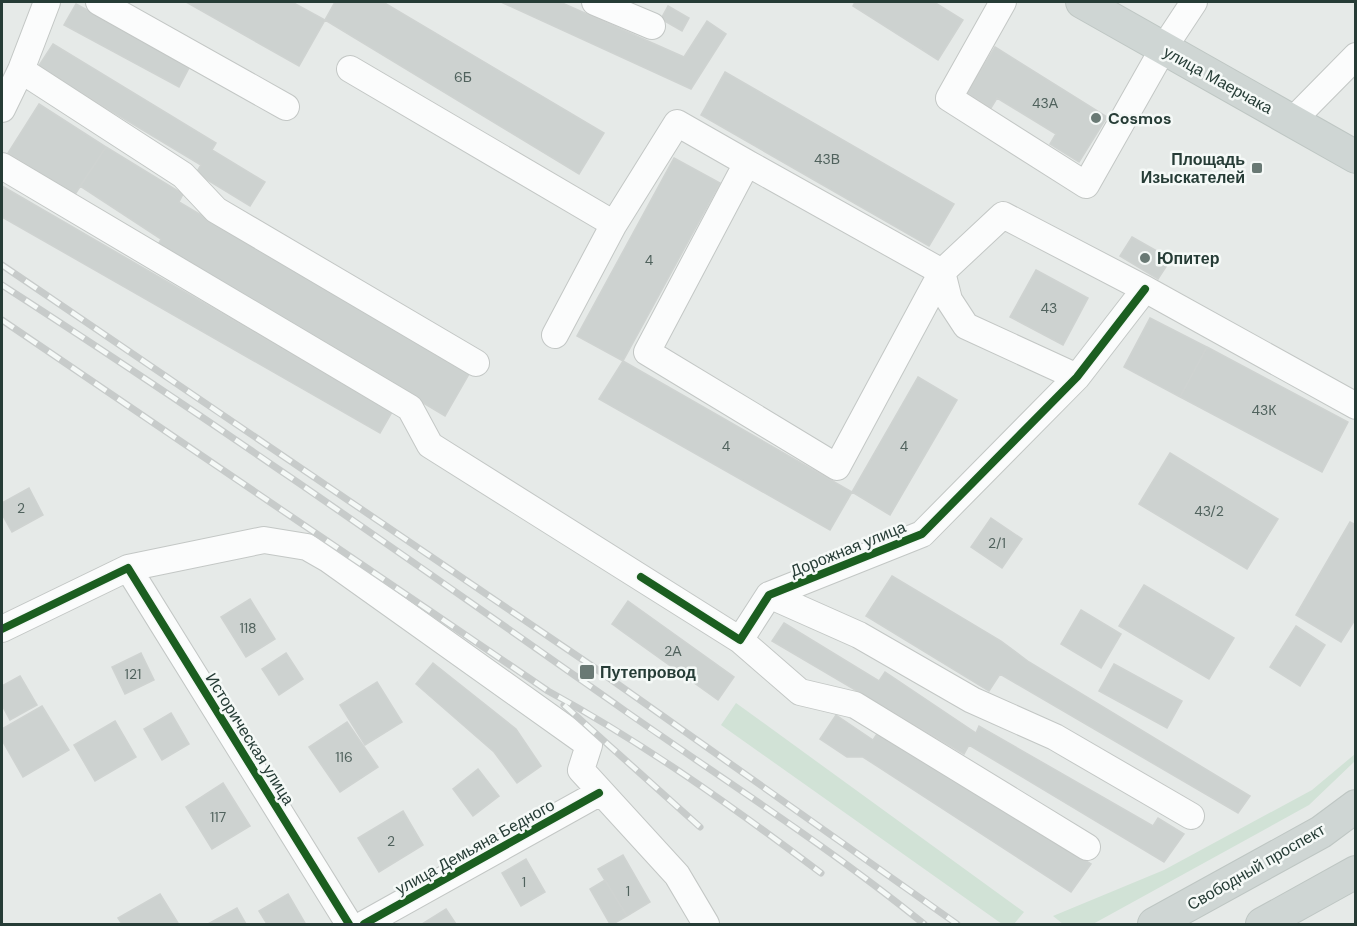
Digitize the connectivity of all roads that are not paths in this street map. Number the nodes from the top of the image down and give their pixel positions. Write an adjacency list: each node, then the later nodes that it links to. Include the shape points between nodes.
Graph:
1 (47, 2): 11 (street)
2 (99, 2): 12 (street)
3 (595, 2): 7 (street)
4 (1003, 2): 8 (street, via 949,98 1086,185)
5 (1082, 2): 8 (main road, улица Маерчака)
6 (1194, 2): 8 (street)
7 (652, 26)
8 (1163, 49): 14 (main road, улица Маерчака)
9 (1356, 56): 14 (street)
10 (350, 69): 18 (street)
11 (21, 70): 13 (street); 22 (street, via 183,175 216,210)
12 (286, 106)
13 (2, 109)
14 (1292, 121): 15 (main road, улица Маерчака)
15 (1356, 158)
16 (747, 163): 18 (street, via 677,123); 19 (street); 19 (street, via 647,352 837,467)
17 (2, 166): 28 (street, via 410,408 430,445)
18 (614, 225): 21 (street)
19 (942, 272): 20 (street, via 1003,215); 23 (street, via 949,300 966,326)
20 (1144, 289): 23 (street, Дорожная улица); 24 (street, via 1265,346)
21 (555, 335)
22 (476, 363)
23 (1077, 376): 26 (street, Дорожная улица, via 922,534)
24 (1356, 406)
25 (128, 568): 27 (street); 29 (street, via 264,540 307,547 589,745 581,770); 34 (street, Историческая улица)
26 (769, 595): 28 (street); 31 (street, via 859,635 972,700 1055,737)
27 (2, 629)
28 (740, 640): 32 (street, via 800,692 855,705)
29 (599, 793): 35 (street, улица Демьяна Бедного); 36 (street, via 677,875)
30 (1356, 806): 37 (main road, Свободный проспект, via 1321,832)
31 (1191, 816)
32 (1087, 847)
33 (1356, 872): 38 (main road)
34 (348, 924)
35 (364, 924)
36 (706, 924)
37 (1154, 924)
38 (1262, 924)

